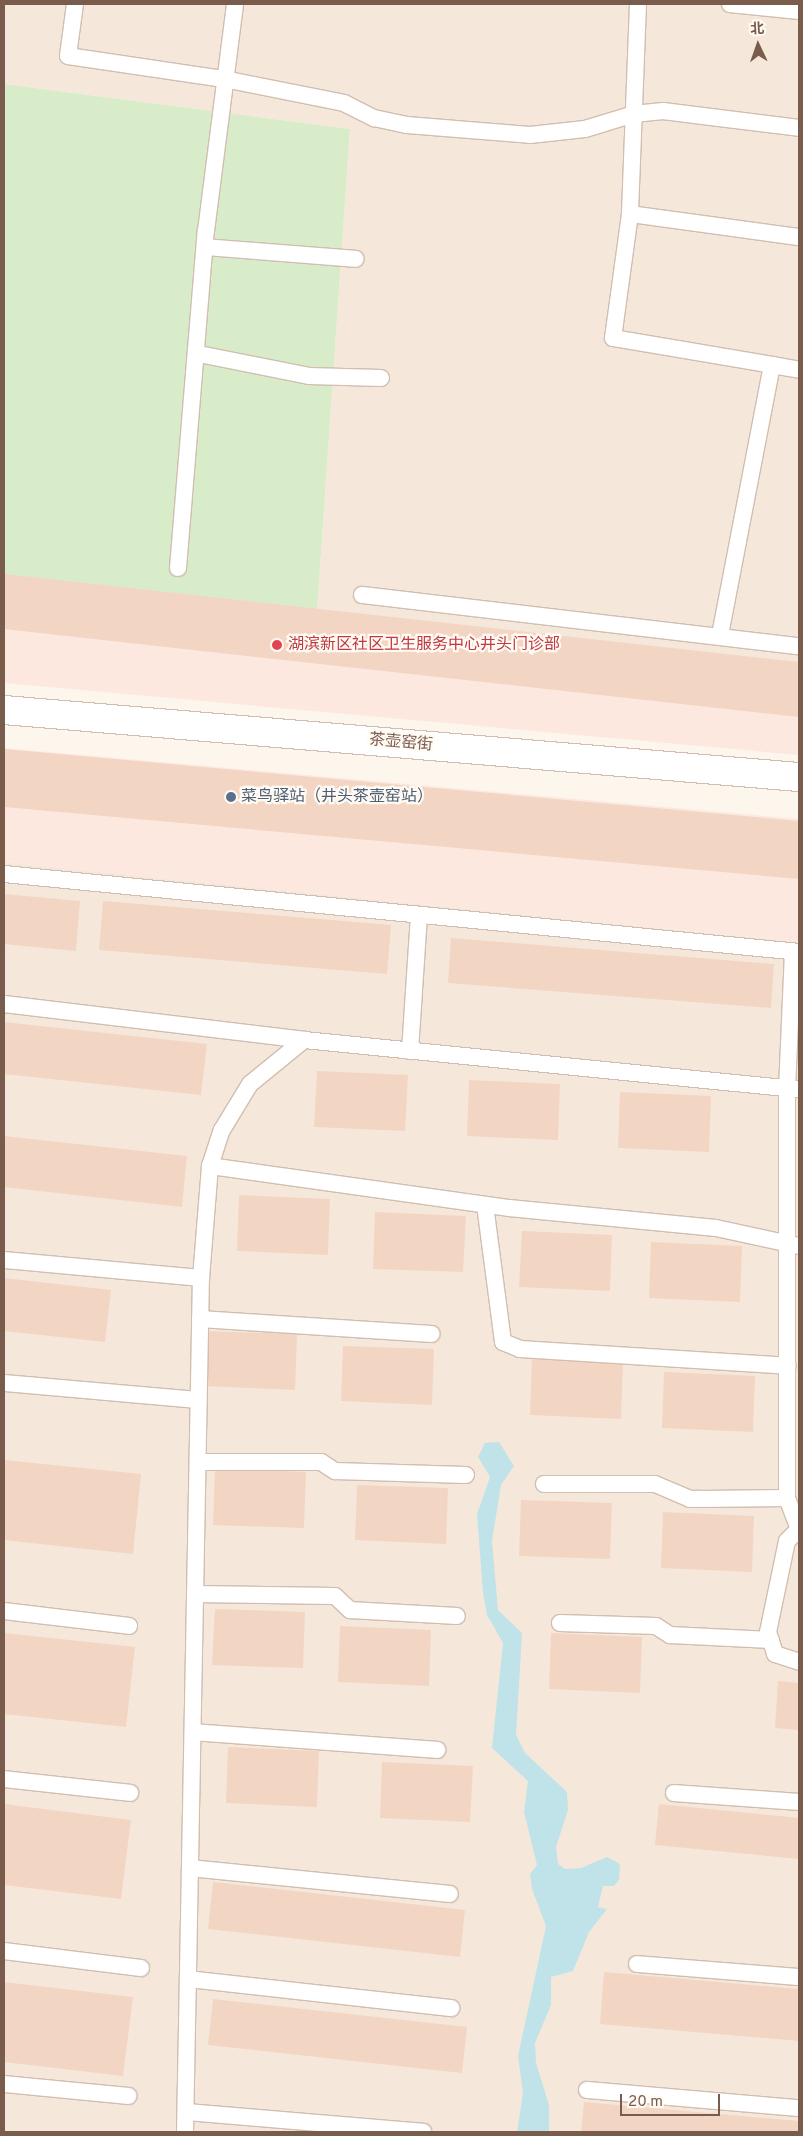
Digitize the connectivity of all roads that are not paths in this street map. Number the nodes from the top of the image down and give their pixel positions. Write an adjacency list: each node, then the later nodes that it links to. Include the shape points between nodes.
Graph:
1 (75, 4): 6 (lane, via 68,56)
2 (235, 4): 6 (lane)
3 (638, 4): 7 (lane)
4 (730, 4): 5 (lane)
5 (799, 11)
6 (224, 79): 7 (lane, via 344,103 374,118 455,131 530,134 585,129); 11 (lane)
7 (634, 114): 8 (lane, via 663,111); 9 (lane)
8 (799, 128)
9 (630, 214): 10 (lane); 14 (lane, via 613,338)
10 (799, 237)
11 (205, 246): 12 (lane); 13 (lane)
12 (356, 259)
13 (198, 354): 16 (lane, via 309,376); 17 (lane)
14 (772, 366): 15 (lane); 19 (lane)
15 (799, 370)
16 (381, 378)
17 (178, 568)
18 (362, 595): 19 (lane)
19 (720, 636): 20 (lane)
20 (799, 646)
21 (4, 710): 22 (street, 茶壶窑街)
22 (799, 777)
23 (4, 874): 24 (lane)
24 (419, 915): 25 (lane); 28 (lane)
25 (796, 952): 29 (lane)
26 (4, 1004): 27 (lane)
27 (304, 1040): 28 (lane); 30 (lane, via 250,1084 222,1130)
28 (410, 1051): 29 (lane)
29 (793, 1089): 32 (lane)
30 (210, 1166): 31 (lane); 34 (lane)
31 (485, 1205): 32 (lane, via 716,1228); 37 (lane, via 504,1342 520,1349)
32 (793, 1245): 37 (lane)
33 (4, 1260): 34 (lane)
34 (201, 1278): 35 (lane)
35 (200, 1319): 36 (lane); 40 (lane)
36 (432, 1334)
37 (787, 1366): 39 (lane)
38 (4, 1383): 40 (lane)
39 (793, 1397): 44 (lane)
40 (198, 1400): 41 (lane)
41 (198, 1462): 42 (lane, via 321,1462 335,1471); 46 (lane)
42 (466, 1475)
43 (544, 1484): 44 (lane, via 655,1484 690,1499)
44 (787, 1498): 45 (lane)
45 (799, 1529): 51 (lane, via 787,1541 768,1632)
46 (195, 1594): 48 (lane, via 336,1596 350,1610); 53 (lane)
47 (4, 1611): 50 (lane)
48 (457, 1616)
49 (560, 1622): 51 (lane, via 656,1626 670,1635)
50 (130, 1626)
51 (771, 1640): 52 (lane, via 775,1654)
52 (799, 1662)
53 (192, 1732): 54 (lane); 59 (lane)
54 (437, 1750)
55 (4, 1779): 56 (lane)
56 (130, 1793)
57 (674, 1793): 58 (lane)
58 (799, 1802)
59 (190, 1868): 60 (lane); 65 (lane)
60 (450, 1894)
61 (4, 1950): 63 (lane)
62 (637, 1964): 64 (lane)
63 (141, 1968)
64 (799, 1977)
65 (188, 1979): 66 (lane); 71 (lane)
66 (451, 2008)
67 (4, 2084): 69 (lane)
68 (587, 2090): 70 (lane)
69 (128, 2096)
70 (799, 2108)
71 (186, 2112): 72 (lane); 73 (lane)
72 (185, 2132)
73 (423, 2132)

